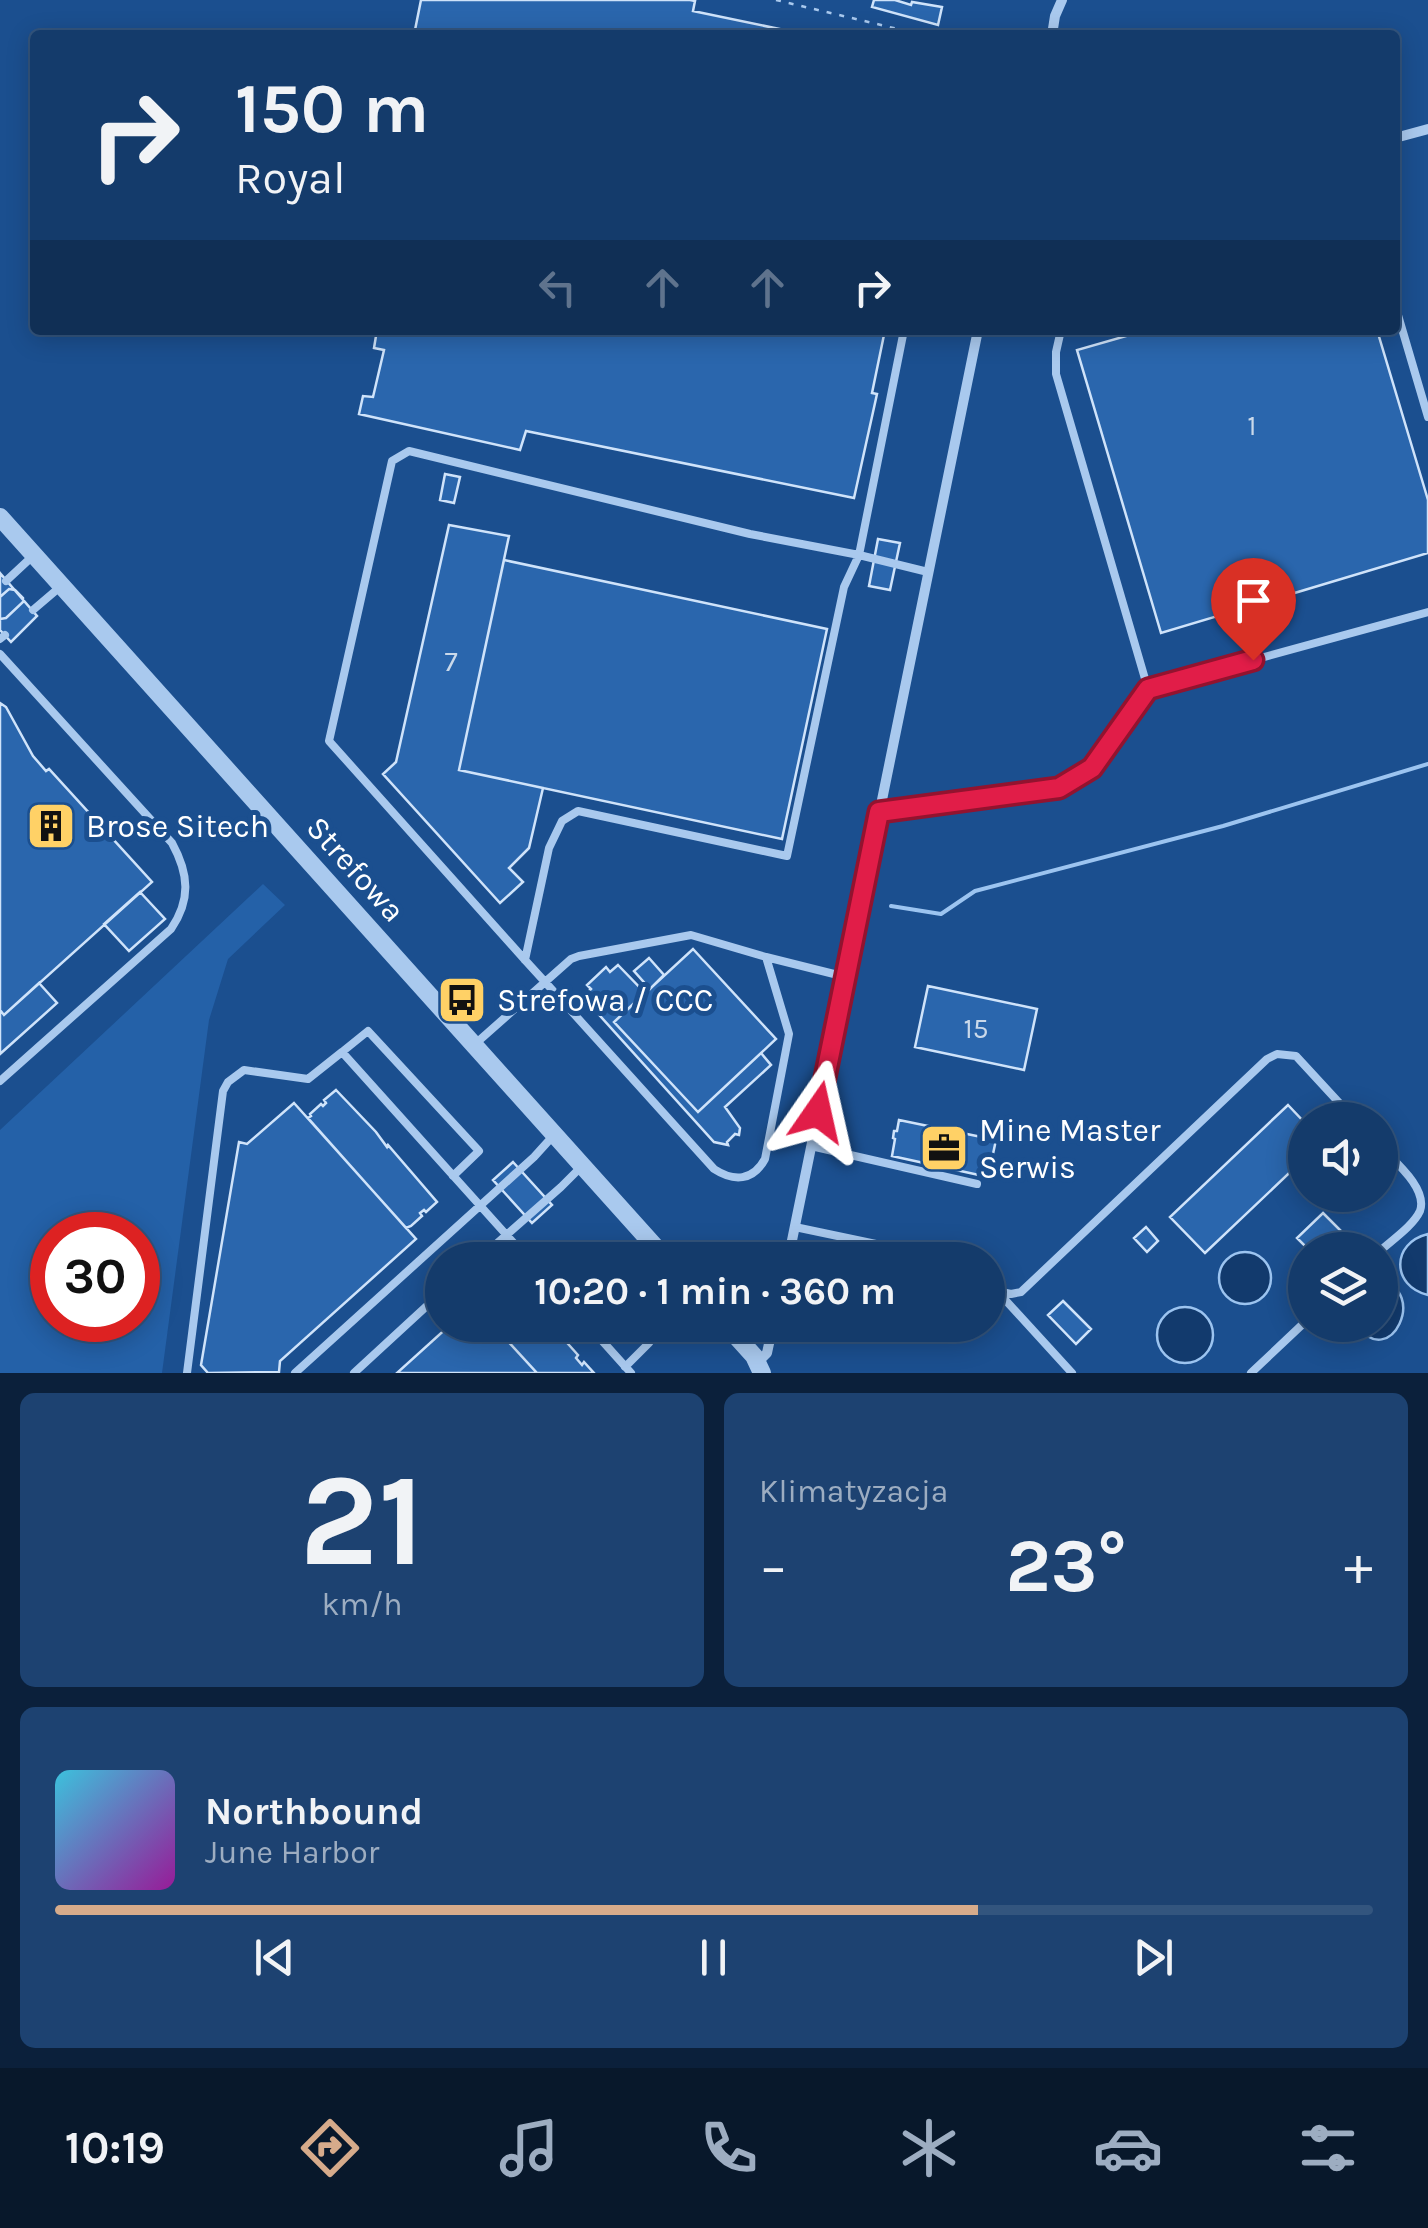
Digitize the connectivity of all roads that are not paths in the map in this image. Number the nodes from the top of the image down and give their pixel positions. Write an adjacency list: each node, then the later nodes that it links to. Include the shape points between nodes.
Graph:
1 (1062, 0): 2 (street)
2 (1053, 30)
3 (1428, 129): 4 (street)
4 (1400, 137)
5 (1400, 322): 9 (lane)
6 (903, 335): 12 (lane)
7 (977, 335): 13 (street)
8 (1060, 335): 19 (lane, via 1056,374)
9 (1428, 418)
10 (0, 518): 11 (street, Strefowa)
11 (35, 554): 14 (lane); 15 (street, Strefowa)
12 (859, 555): 13 (lane); 22 (lane, via 844,586 787,856 578,811 562,821 550,848); 22 (lane, via 409,452 392,461 330,741)
13 (928, 572): 20 (street)
14 (6, 580)
15 (62, 585): 16 (lane); 25 (street, Strefowa)
16 (34, 610)
17 (1428, 612): 19 (lane)
18 (0, 654): 27 (lane, via 172,843 186,886 171,929)
19 (1148, 689): 20 (lane, via 1092,768 1059,788)
20 (879, 812): 23 (street)
21 (766, 958): 23 (lane); 24 (lane, via 691,935 579,956); 24 (lane, via 789,1034 765,1159 740,1178 714,1169)
22 (525, 960): 24 (lane)
23 (846, 977): 30 (street)
24 (546, 982): 25 (lane)
25 (474, 1045): 29 (street, Strefowa)
26 (342, 1052): 33 (lane); 33 (lane, via 368,1031 479,1151); 54 (lane, via 308,1080 244,1070 224,1091)
27 (0, 1081)
28 (1338, 1102): 44 (lane, via 1296,1056 1267,1059 1021,1292)
29 (554, 1135): 31 (street, Strefowa); 35 (lane)
30 (812, 1146): 34 (lane); 36 (street)
31 (582, 1166): 38 (lane); 41 (street, Strefowa)
32 (1398, 1166): 37 (lane, via 1419,1190 1422,1206)
33 (453, 1176): 35 (lane)
34 (977, 1184)
35 (480, 1205): 38 (lane); 55 (lane)
36 (795, 1227): 42 (street); 43 (lane)
37 (1398, 1233)
38 (506, 1234): 39 (lane); 40 (lane)
39 (497, 1242)
40 (513, 1242)
41 (652, 1242)
42 (792, 1242)
43 (865, 1242)
44 (1005, 1293)
45 (1005, 1300): 57 (lane)
46 (425, 1308): 56 (lane)
47 (1288, 1338): 58 (lane)
48 (603, 1342): 53 (lane)
49 (648, 1342): 53 (lane)
50 (740, 1342): 52 (street)
51 (769, 1342): 52 (street)
52 (760, 1367)
53 (628, 1370)
54 (186, 1373)
55 (295, 1373)
56 (354, 1373)
57 (1072, 1373)
58 (1250, 1373)

